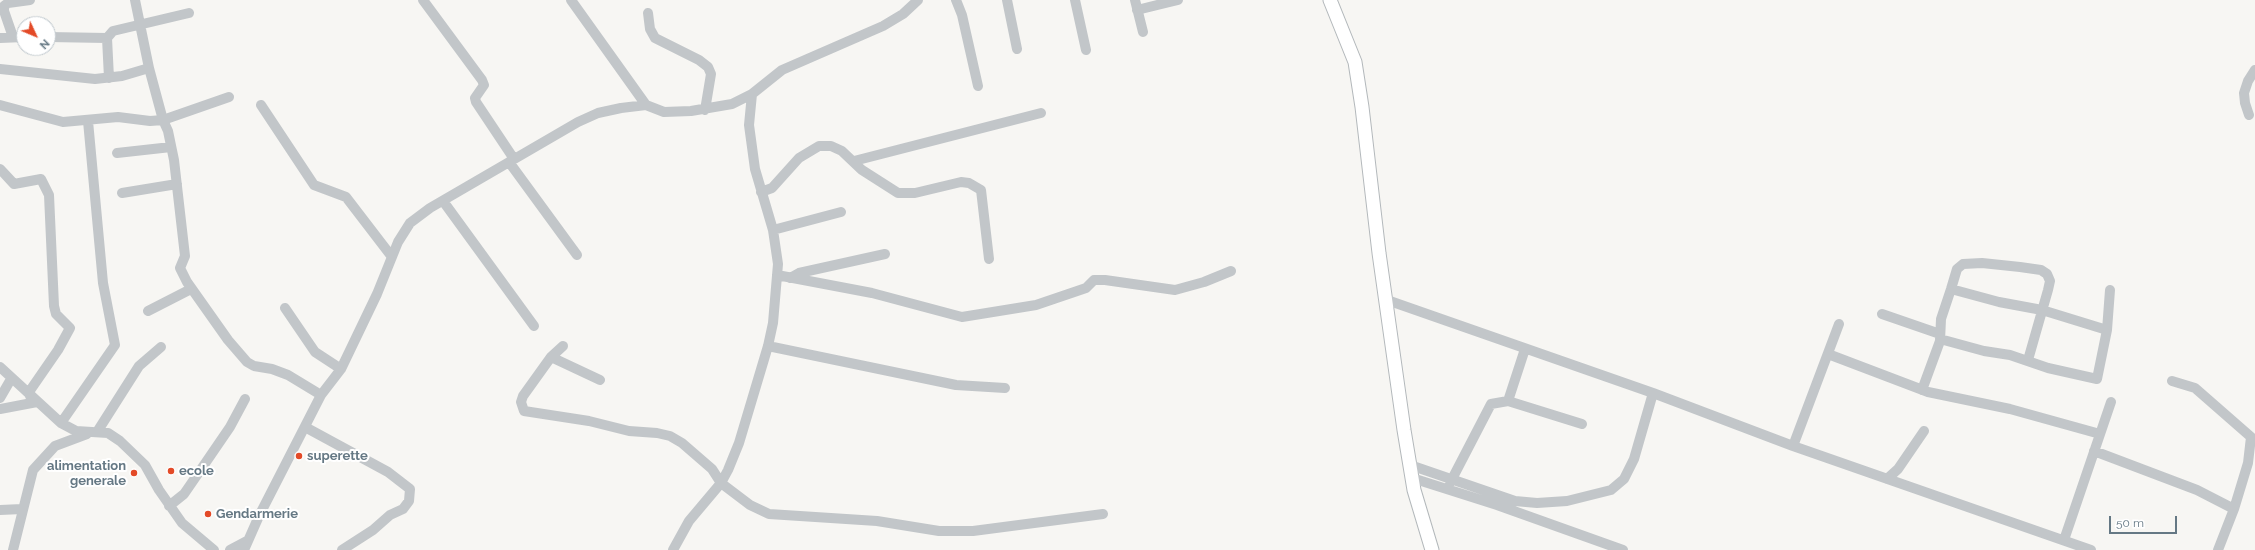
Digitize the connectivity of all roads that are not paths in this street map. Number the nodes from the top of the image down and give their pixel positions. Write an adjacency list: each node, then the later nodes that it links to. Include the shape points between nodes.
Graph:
1 (30, 0): 16 (street, via 8,3 4,6)
2 (135, 0): 14 (street)
3 (423, 0): 39 (street, via 482,80 484,85 475,98 476,102)
4 (571, 0): 31 (street)
5 (918, 0): 27 (street, via 903,14 883,26 782,70)
6 (956, 0): 26 (street, via 962,15)
7 (1007, 0): 20 (street)
8 (1075, 0): 21 (street)
9 (1178, 0): 11 (street)
10 (1330, 0): 58 (main road, via 1355,62)
11 (1136, 5): 15 (street)
12 (189, 13): 14 (street)
13 (648, 13): 32 (street, via 650,29 655,38 708,67 711,74)
14 (140, 26): 19 (street, via 113,31); 22 (street)
15 (1143, 32)
16 (14, 37): 18 (street)
17 (56, 37): 19 (street)
18 (0, 38)
19 (107, 38): 25 (street)
20 (1017, 49)
21 (1086, 50)
22 (149, 68): 25 (street); 35 (street)
23 (0, 69): 25 (street, via 95,79)
24 (2255, 70): 34 (street, via 2244,92)
25 (109, 78)
26 (978, 86)
27 (752, 94): 32 (street, via 732,104); 43 (street, via 749,125)
28 (229, 97): 35 (street)
29 (261, 104): 50 (street, via 314,184 346,197)
30 (0, 105): 36 (street, via 63,122)
31 (646, 105): 32 (street, via 664,112); 39 (street, via 621,108 584,119)
32 (706, 110)
33 (1041, 113): 40 (street)
34 (2249, 115)
35 (163, 120): 36 (street, via 118,118); 37 (street)
36 (88, 121): 89 (street, via 103,283 115,345)
37 (171, 147): 38 (street); 42 (street)
38 (117, 153)
39 (512, 161): 45 (street); 49 (street)
40 (854, 161): 43 (street, via 842,151 830,146 819,146 799,158 772,188); 51 (street, via 862,170 898,193 915,193 961,182 969,183 981,190)
41 (0, 169): 84 (street, via 14,184 41,179 48,195 54,306 56,314 70,328 29,392)
42 (177, 184): 44 (street); 55 (street, via 185,256 180,268)
43 (761, 192): 47 (street)
44 (122, 193)
45 (443, 200): 50 (street, via 410,223); 64 (street)
46 (841, 212): 47 (street)
47 (773, 230): 53 (street)
48 (885, 254): 54 (street, via 799,273)
49 (576, 255)
50 (392, 257): 74 (street)
51 (989, 259)
52 (1231, 271): 54 (street, via 1175,290 1094,280 1086,288 1036,305 962,317 872,293)
53 (777, 275): 54 (street); 68 (street, via 773,323)
54 (790, 278)
55 (191, 289): 61 (street); 82 (street, via 247,362 283,373)
56 (1951, 289): 60 (street); 60 (street, via 1957,269 1968,263 2041,270 2047,274 2050,281); 66 (street, via 1941,319)
57 (2110, 290): 65 (street)
58 (1387, 300): 70 (street); 98 (main road)
59 (284, 308): 74 (street, via 315,352)
60 (2042, 310): 65 (street); 73 (street)
61 (148, 311)
62 (1882, 314): 66 (street, via 1915,324)
63 (1839, 324): 71 (street)
64 (534, 326)
65 (2106, 330): 73 (street, via 2097,379 2048,368)
66 (1940, 337): 73 (street, via 1984,351); 80 (street)
67 (563, 346): 72 (street)
68 (768, 346): 79 (street, via 956,385); 102 (street, via 739,443)
69 (161, 347): 93 (street, via 139,366)
70 (1525, 349): 81 (street); 86 (street)
71 (1828, 354): 80 (street); 95 (street)
72 (551, 357): 77 (street); 102 (street, via 523,396 521,402 524,411 670,436 682,442 712,469)
73 (2028, 360)
74 (341, 369): 82 (street)
75 (1, 370): 76 (street)
76 (11, 379): 83 (street); 84 (street)
77 (600, 380)
78 (2172, 381): 97 (street, via 2195,388 2251,437)
79 (1005, 388)
80 (1922, 390): 94 (street, via 2010,409)
81 (1653, 393): 95 (street); 100 (street, via 1634,459 1624,479 1611,490 1567,501 1537,503 1515,501)
82 (321, 396): 91 (street)
83 (0, 398)
84 (34, 399): 88 (street); 89 (street)
85 (245, 399): 104 (street, via 184,494)
86 (1508, 401): 90 (street); 100 (street, via 1491,404)
87 (2111, 402): 94 (street)
88 (0, 409)
89 (62, 423): 93 (street, via 76,431)
90 (1582, 424)
91 (305, 427): 110 (street); 114 (street, via 388,472 410,489 409,501 403,509 390,515 373,530)
92 (1924, 431): 101 (street, via 1898,469)
93 (94, 432): 104 (street, via 113,436 145,465); 105 (street, via 55,446 33,470)
94 (2100, 434): 96 (street)
95 (1794, 446): 101 (street)
96 (2094, 451): 106 (street, via 2197,490); 109 (street)
97 (2251, 464): 106 (street)
98 (1410, 465): 99 (main road); 100 (street)
99 (1412, 478): 103 (street); 116 (main road)
100 (1454, 479): 103 (street)
101 (1887, 480): 109 (street)
102 (721, 483): 108 (street, via 750,506 768,514 877,521 939,530 973,531); 115 (street, via 689,521)
103 (1446, 488): 117 (street)
104 (169, 506): 112 (street, via 182,523)
105 (22, 509): 107 (street); 111 (street)
106 (2234, 509): 119 (street)
107 (0, 510)
108 (1103, 514)
109 (2064, 540): 118 (street)
110 (245, 546): 113 (street)
111 (13, 550)
112 (214, 550)
113 (230, 550)
114 (342, 550)
115 (673, 550)
116 (1432, 550)
117 (1623, 550)
118 (2091, 550)
119 (2218, 550)

